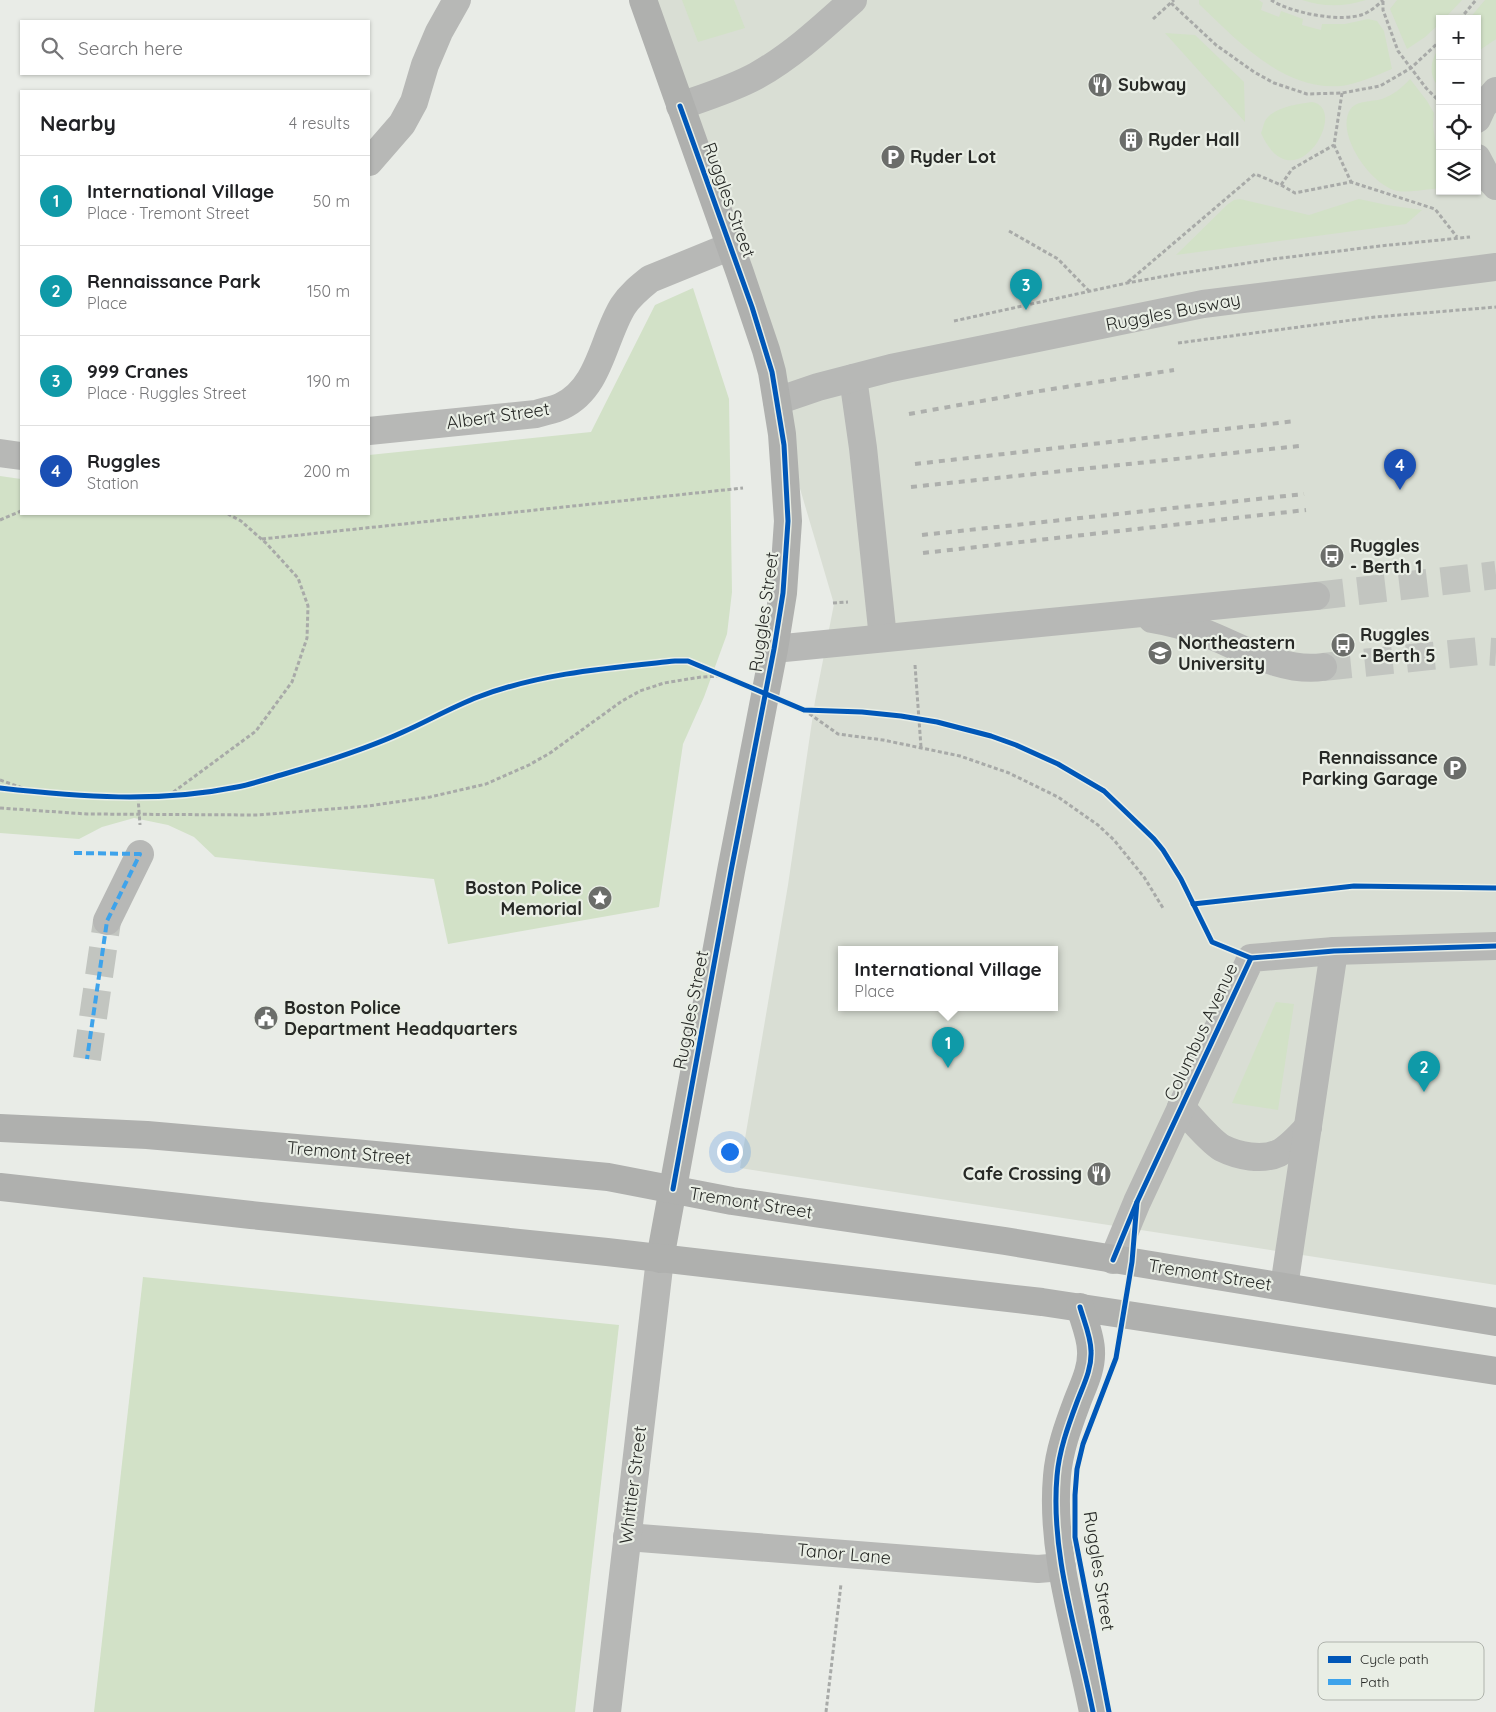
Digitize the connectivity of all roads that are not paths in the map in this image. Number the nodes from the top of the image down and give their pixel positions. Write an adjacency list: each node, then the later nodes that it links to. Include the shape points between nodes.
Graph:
1 (457, 0): 7 (street, via 438,32 414,102 402,124)
2 (643, 0): 5 (main road, Ruggles Street)
3 (854, 0): 5 (street, via 802,45 756,76)
4 (1496, 91): 6 (street)
5 (680, 106): 10 (main road, Ruggles Street)
6 (1481, 110)
7 (370, 161)
8 (1481, 166): 9 (street)
9 (1496, 186)
10 (731, 246): 13 (main road, Ruggles Street, via 766,350); 14 (street, Albert Street, via 650,279 640,287 622,307 582,391 563,406 536,414)
11 (1496, 267): 12 (street, Ruggles Busway, via 1222,301)
12 (853, 378): 13 (street, Ruggles Busway); 19 (street)
13 (777, 401): 20 (main road, Ruggles Street, via 784,445 788,521 783,593)
14 (370, 431)
15 (0, 453): 16 (street)
16 (20, 456)
17 (1316, 596): 18 (street)
18 (1134, 615): 19 (street); 21 (street, via 1185,627 1292,666)
19 (883, 638): 20 (street)
20 (774, 649): 30 (main road, Ruggles Street)
21 (1323, 667)
22 (140, 841): 23 (street)
23 (107, 921)
24 (1496, 946): 25 (street, Columbus Avenue)
25 (1334, 950): 26 (street, Columbus Avenue, via 1251,958); 27 (street)
26 (1181, 1107): 27 (street, via 1222,1147 1244,1156 1262,1157 1278,1153); 32 (street, Columbus Avenue)
27 (1308, 1127): 33 (street)
28 (0, 1128): 30 (main road, Tremont Street, via 147,1135 354,1152 608,1178)
29 (0, 1187): 31 (main road)
30 (673, 1190): 31 (main road, Ruggles Street); 32 (main road, Tremont Street)
31 (660, 1259): 34 (main road); 37 (street, Whittier Street)
32 (1113, 1260): 33 (main road, Tremont Street)
33 (1284, 1287): 35 (main road, Tremont Street)
34 (1080, 1307): 36 (main road); 38 (main road, Ruggles Street, via 1090,1340 1091,1359 1064,1442 1057,1475 1056,1514)
35 (1496, 1322)
36 (1496, 1371)
37 (627, 1537): 38 (street, Tanor Lane, via 1038,1569); 39 (street, Whittier Street)
38 (1062, 1567): 40 (main road, Ruggles Street)
39 (607, 1712)
40 (1093, 1712)

